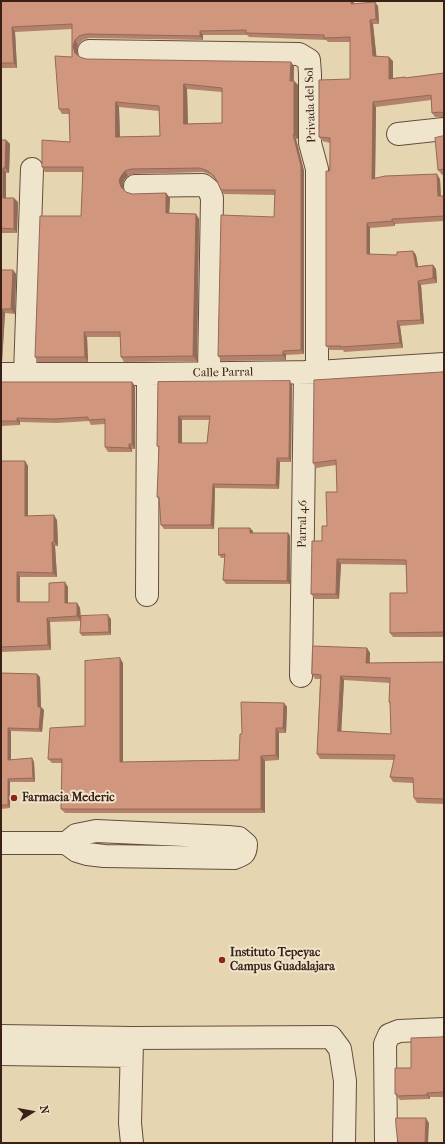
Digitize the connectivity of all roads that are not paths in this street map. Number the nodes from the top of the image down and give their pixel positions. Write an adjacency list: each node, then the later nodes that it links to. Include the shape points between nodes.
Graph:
1 (89, 51): 7 (street, Privada del Sol, via 299,54 309,60 310,143 318,169)
2 (444, 129): 3 (street)
3 (398, 134)
4 (32, 169): 10 (street)
5 (135, 186): 8 (street, via 203,185 209,190 212,198)
6 (444, 364): 7 (street, Calle Parral)
7 (311, 372): 8 (street, Calle Parral); 13 (street, Parral 46)
8 (209, 373): 11 (street, Calle Parral)
9 (1, 374): 10 (street, Calle Parral)
10 (25, 374): 11 (street, Calle Parral)
11 (148, 374): 12 (street)
12 (147, 595)
13 (301, 676)
14 (1, 843): 15 (street)
15 (66, 843): 15 (street, via 77,851 104,856 234,858 242,856 246,850 246,844 239,838 228,836 96,831 76,835)
16 (444, 1029): 22 (street, via 399,1031 389,1035 385,1044)
17 (1, 1036): 18 (street)
18 (132, 1047): 19 (street); 20 (street); 21 (street, via 331,1037 340,1049 345,1081)
19 (1, 1054)
20 (132, 1143)
21 (344, 1143)
22 (386, 1143)

